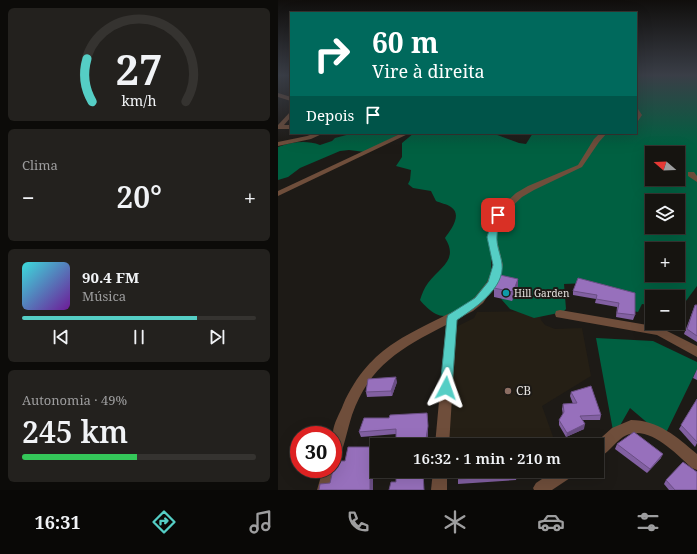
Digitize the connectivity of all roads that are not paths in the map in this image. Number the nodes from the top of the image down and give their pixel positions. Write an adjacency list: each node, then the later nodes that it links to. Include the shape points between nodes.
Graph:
1 (290, 114): 2 (street)
2 (279, 127): 3 (street)
3 (290, 127)
4 (319, 134): 7 (street)
5 (405, 134): 10 (street)
6 (603, 134): 12 (street, via 596,139 580,166 519,195 498,215 492,237 498,265 492,283 479,300)
7 (278, 144)
8 (692, 174): 9 (street)
9 (697, 180)
10 (278, 194)
11 (560, 314): 13 (street, via 659,331)
12 (452, 318): 14 (street, via 390,352 375,365 362,379); 15 (street)
13 (697, 352)
14 (342, 426)
15 (443, 438)
16 (604, 445): 17 (street, via 619,431 641,426 658,432)
17 (697, 463)
18 (328, 478): 22 (street)
19 (440, 478): 23 (street)
20 (557, 478): 21 (street)
21 (541, 488)
22 (325, 490)
23 (439, 490)

